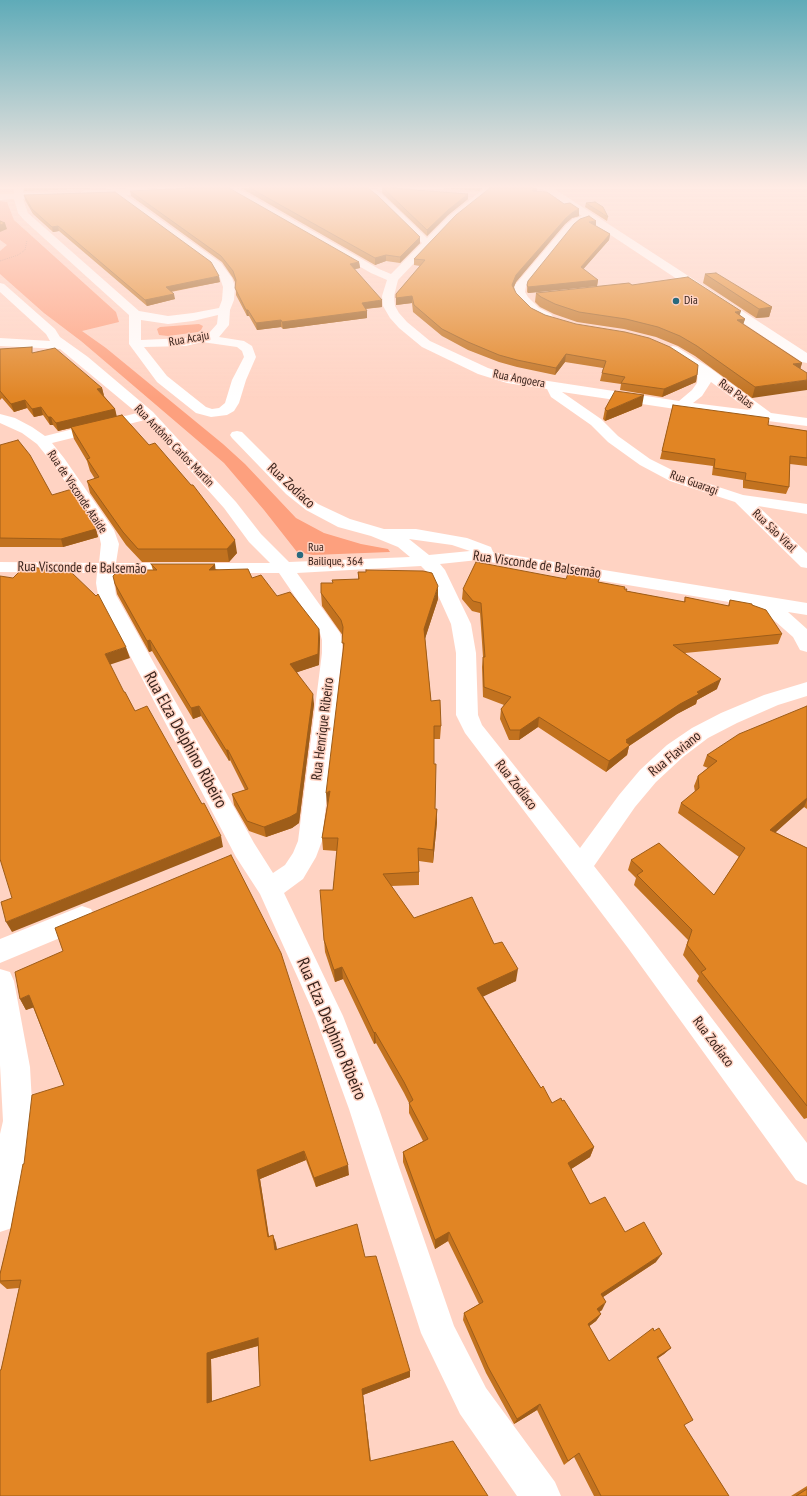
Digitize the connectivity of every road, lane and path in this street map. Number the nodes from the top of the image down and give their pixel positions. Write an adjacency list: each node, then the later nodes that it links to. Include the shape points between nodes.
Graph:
1 (10, 258): 8 (path)
2 (71, 258): 16 (street)
3 (209, 258): 15 (street, Rua Acaju, via 217,264 229,287)
4 (352, 258): 9 (street)
5 (414, 258): 9 (street)
6 (543, 258): 14 (street, via 521,285 519,292)
7 (653, 258): 10 (street)
8 (0, 261)
9 (393, 278): 25 (street, Rua Angoera, via 388,296 389,306 403,326 439,351)
10 (687, 280): 11 (street); 23 (street)
11 (671, 282)
12 (0, 286): 21 (street, Rua Antônio Carlos Martin)
13 (538, 298): 14 (street)
14 (523, 300): 17 (street, via 535,311)
15 (224, 310): 16 (street, Rua Acaju, via 168,320); 18 (street, Rua Acaju, via 223,325 219,331)
16 (135, 314): 20 (street)
17 (556, 320)
18 (204, 339): 20 (street, Rua Acaju, via 164,344); 20 (street, via 240,344 248,348 250,357 232,403 222,412 210,413 201,410 162,379)
19 (0, 342): 21 (street)
20 (135, 344)
21 (64, 345): 30 (street, Rua Antônio Carlos Martin)
22 (662, 345): 24 (street, Rua Palas)
23 (807, 359)
24 (705, 371): 29 (street, Rua Palas, via 704,383); 31 (street, Rua Palas)
25 (507, 379): 26 (street, Rua Angoera); 28 (street)
26 (552, 385): 27 (street, Rua Angoera); 28 (street, Rua Guaragi)
27 (591, 397): 28 (street); 29 (street, via 632,398); 33 (street, via 592,416)
28 (562, 400): 33 (street, Rua Guaragi)
29 (682, 406): 31 (street)
30 (148, 415): 36 (street); 44 (street, Rua Antônio Carlos Martin, via 230,505 255,538)
31 (767, 417): 34 (street)
32 (0, 418): 36 (street, Rua de Visconde Ataíde, via 27,430)
33 (596, 422): 37 (street, Rua Guaragi, via 613,439 645,462 676,478)
34 (807, 422)
35 (237, 435): 39 (street, Rua Zodíaco, via 292,491 312,507 344,523)
36 (42, 441): 45 (street, Rua de Visconde Ataíde, via 59,461 106,530 110,544)
37 (742, 499): 38 (street, Rua Guaragi); 42 (street, Rua São Vital)
38 (807, 509)
39 (377, 532): 40 (street, via 416,534 452,540 481,548); 41 (street, Rua Zodíaco, via 404,543)
40 (491, 556): 41 (street, Rua Visconde de Balsemão, via 466,555); 46 (street, Rua Visconde de Balsemão)
41 (426, 560): 44 (street, Rua Visconde de Balsemão, via 368,566); 50 (street, Rua Zodíaco, via 440,576 461,624 466,654 467,716 473,728)
42 (807, 563)
43 (0, 567): 45 (street, Rua Visconde de Balsemão)
44 (284, 567): 45 (street, Rua Visconde de Balsemão, via 205,570); 51 (street, Rua Henrique Ribeiro, via 330,633 332,653 310,841 304,857 294,872)
45 (105, 569): 51 (street, Rua Elza Delphino Ribeiro, via 107,595 234,855)
46 (765, 602): 47 (street, Rua Visconde de Balsemão); 48 (street, via 801,634)
47 (807, 609)
48 (807, 646)
49 (807, 689): 50 (street, Rua Flaviano, via 771,700 729,718 700,733 675,751 626,801)
50 (580, 866): 56 (street, Rua Zodíaco)
51 (270, 889): 58 (street, Rua Elza Delphino Ribeiro, via 329,1016 364,1109 439,1333 474,1401)
52 (101, 910): 53 (street)
53 (0, 951)
54 (0, 981): 55 (street)
55 (3, 1027): 57 (street, via 16,1067 18,1121)
56 (807, 1169)
57 (0, 1216)
58 (541, 1496)

